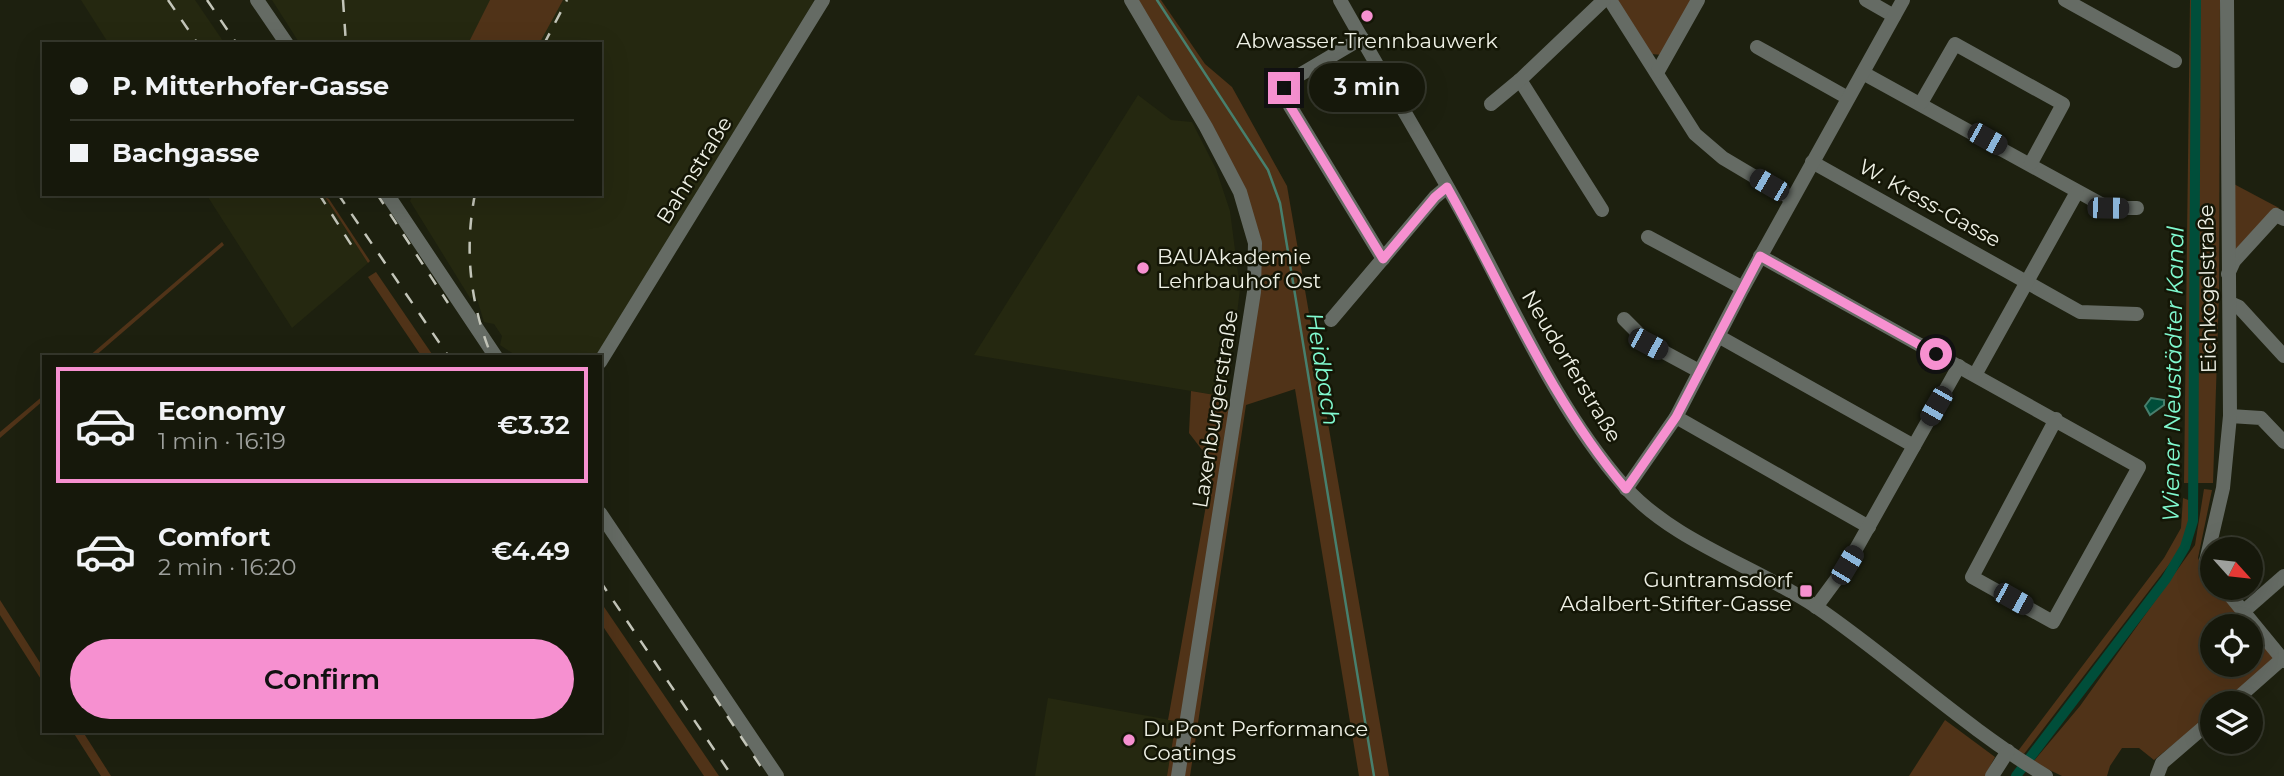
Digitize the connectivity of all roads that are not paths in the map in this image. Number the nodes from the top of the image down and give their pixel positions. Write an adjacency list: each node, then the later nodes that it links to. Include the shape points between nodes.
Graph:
1 (257, 0): 16 (street)
2 (823, 0): 47 (street, Bahnstraße)
3 (1122, 0): 14 (street, Laxenburgerstraße)
4 (1131, 0): 14 (street, Laxenburgerstraße)
5 (1604, 0): 21 (street)
6 (1610, 0): 19 (street)
7 (1698, 0): 19 (street)
8 (1866, 0): 13 (street)
9 (1903, 0): 13 (street)
10 (2065, 0): 18 (street)
11 (2227, 0): 37 (street, Eichkogelstraße)
12 (1345, 2): 15 (street, Neudorferstraße)
13 (1894, 16): 20 (street)
14 (1147, 30): 70 (street, Laxenburgerstraße, via 1227,163 1250,219 1256,267)
15 (1362, 38): 27 (street, Neudorferstraße); 36 (street, via 1284,88 1290,106)
16 (286, 42)
17 (1756, 47): 22 (street)
18 (2175, 61)
19 (1658, 71): 30 (street, via 1695,134 1723,158)
20 (1863, 73): 22 (street); 23 (street)
21 (1520, 80): 24 (street); 32 (street)
22 (1848, 98): 25 (street)
23 (1921, 103): 26 (street); 26 (street, via 1955,44 2063,104)
24 (1491, 104)
25 (1812, 163): 30 (street); 38 (street, W. Kress-Gasse)
26 (2031, 163): 28 (street)
27 (1447, 187): 36 (street); 56 (street, Neudorferstraße, via 1537,356)
28 (2077, 192): 31 (street, via 2108,208); 38 (street)
29 (388, 196): 45 (street)
30 (1792, 198): 35 (street)
31 (2137, 208)
32 (1602, 210)
33 (2284, 219): 37 (street, via 2277,215 2234,261)
34 (1648, 237): 39 (street)
35 (1760, 256): 39 (street); 48 (street)
36 (1383, 259): 42 (street)
37 (2226, 278): 40 (street, Eichkogelstraße)
38 (2027, 281): 41 (street, W. Kress-Gasse, via 2080,312); 50 (street)
39 (1743, 288): 44 (street)
40 (2230, 303): 46 (street); 51 (street, Eichkogelstraße)
41 (2137, 314)
42 (1331, 320)
43 (1624, 320): 49 (street, via 1648,344)
44 (1717, 336): 49 (street); 55 (street)
45 (495, 355)
46 (2284, 356)
47 (602, 359)
48 (1959, 366): 50 (street); 55 (street)
49 (1699, 371): 52 (street)
50 (1975, 375): 53 (street)
51 (2230, 416): 54 (street, via 2261,418); 59 (street, Eichkogelstraße, via 2223,488)
52 (1676, 417): 56 (street); 58 (street)
53 (2056, 419): 53 (street, via 2139,467 2053,622 1972,577)
54 (2284, 442)
55 (1914, 446): 58 (street)
56 (1626, 489): 62 (street, Neudorferstraße, via 1675,528)
57 (602, 516): 69 (street)
58 (1870, 527): 62 (street)
59 (2211, 537)
60 (2284, 576): 63 (street)
61 (2234, 600): 63 (street)
62 (1816, 607): 67 (street, Neudorferstraße)
63 (2244, 611): 64 (street)
64 (2283, 660): 65 (street)
65 (2246, 691)
66 (2200, 730): 72 (street, via 2162,763)
67 (2010, 752): 68 (street, Neudorferstraße); 71 (street)
68 (2042, 773)
69 (777, 776)
70 (1178, 776)
71 (1992, 776)
72 (2157, 776)

